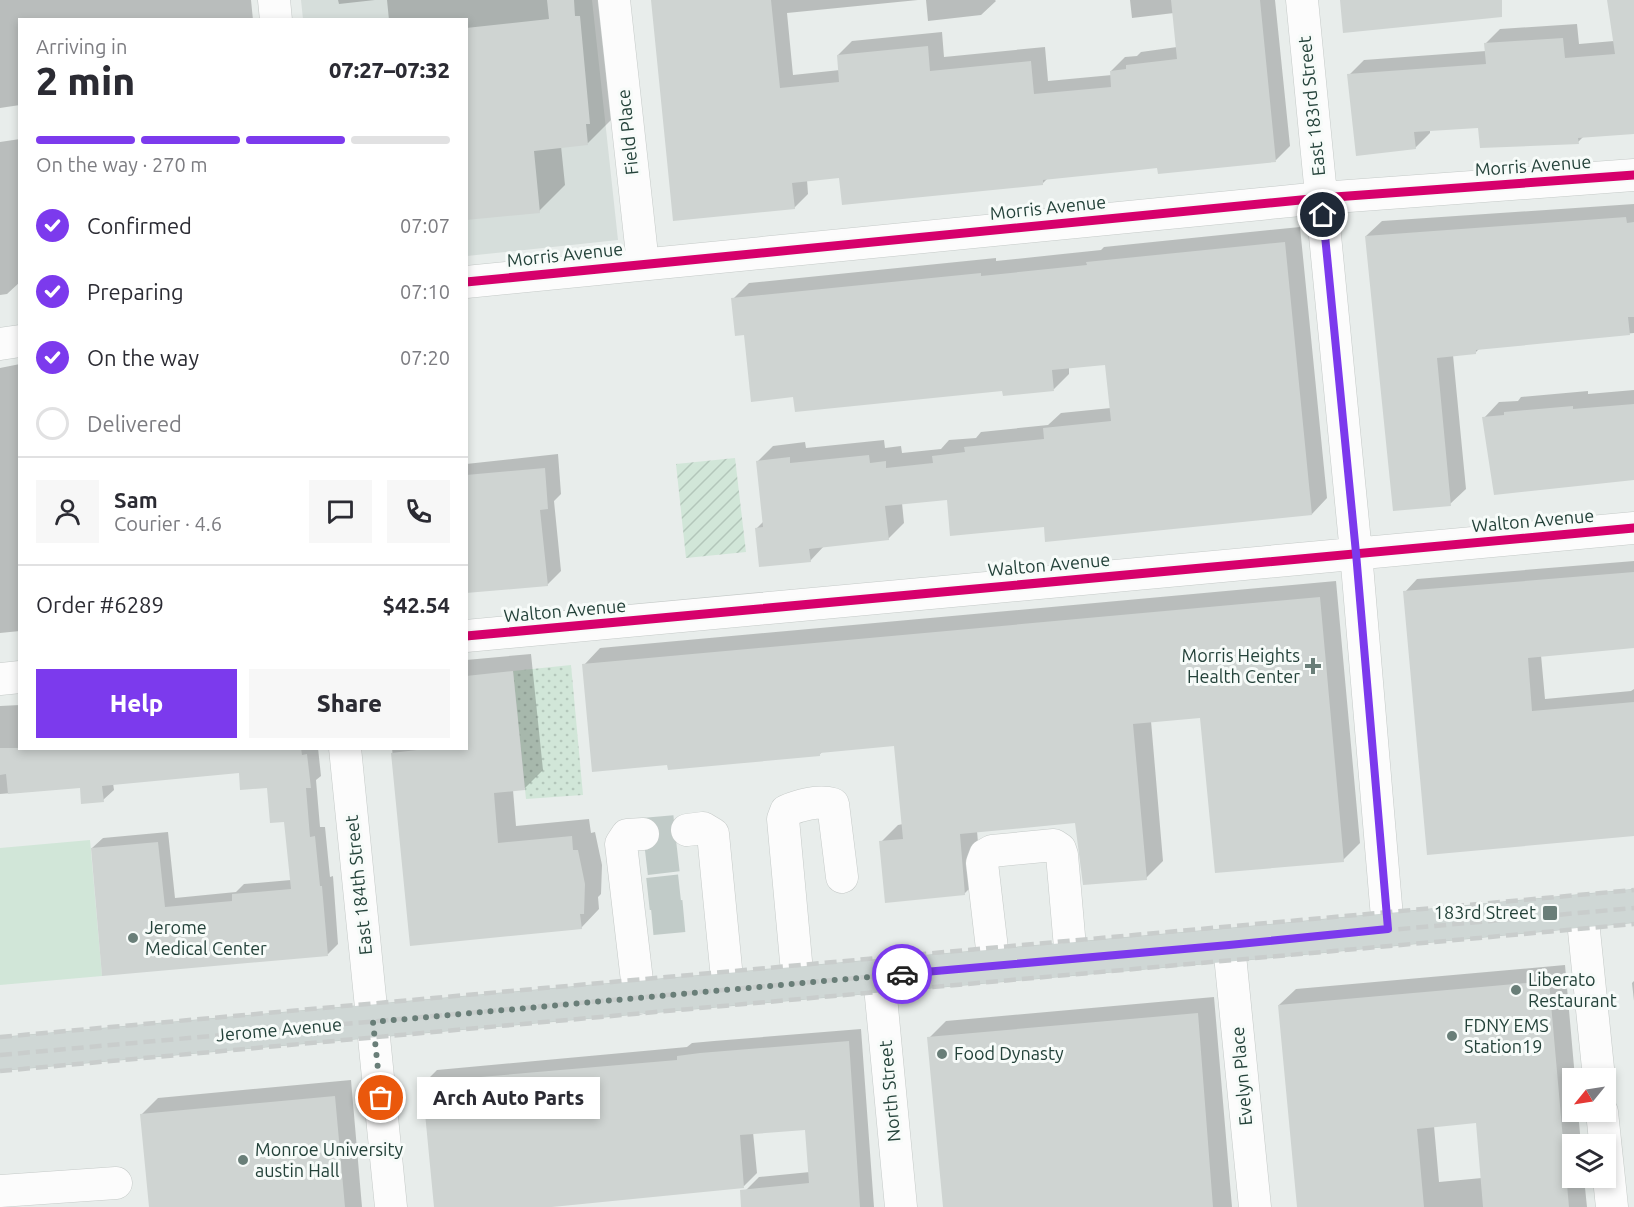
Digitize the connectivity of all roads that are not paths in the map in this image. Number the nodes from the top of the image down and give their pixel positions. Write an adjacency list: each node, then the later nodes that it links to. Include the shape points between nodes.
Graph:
1 (274, 0): 4 (street)
2 (614, 0): 7 (street, Field Place)
3 (1302, 0): 6 (street, East 183rd Street)
4 (276, 18)
5 (1634, 176): 6 (street, Morris Avenue)
6 (1321, 198): 7 (street, Morris Avenue); 12 (street, East 183rd Street)
7 (643, 264): 8 (street, Morris Avenue)
8 (468, 282)
9 (18, 341): 10 (street)
10 (0, 344)
11 (1634, 528): 12 (street, Walton Avenue)
12 (1356, 553): 13 (street, Walton Avenue); 22 (street, East 183rd Street)
13 (468, 636)
14 (18, 677): 15 (street)
15 (0, 679)
16 (345, 750): 30 (street, East 184th Street)
17 (697, 845): 28 (street)
18 (637, 852): 29 (street)
19 (842, 877): 27 (street, via 832,804 825,802 786,811 783,819)
20 (1634, 906): 21 (main road, Jerome Avenue)
21 (1582, 911): 22 (main road, Jerome Avenue); 32 (street)
22 (1388, 929): 23 (main road, Jerome Avenue)
23 (1229, 945): 24 (main road, Jerome Avenue); 38 (street, Evelyn Place)
24 (1071, 959): 25 (main road, Jerome Avenue); 25 (street, via 1062,855 1054,845 985,855 982,863)
25 (994, 966): 26 (main road, Jerome Avenue)
26 (879, 976): 27 (main road, Jerome Avenue); 37 (street, North Street)
27 (798, 983): 28 (main road, Jerome Avenue)
28 (728, 989): 29 (main road, Jerome Avenue)
29 (639, 998): 30 (main road, Jerome Avenue)
30 (373, 1022): 31 (main road, Jerome Avenue); 36 (street, East 184th Street)
31 (0, 1054)
32 (1598, 1068)
33 (1603, 1122): 39 (street)
34 (116, 1184): 35 (street)
35 (0, 1191)
36 (392, 1207)
37 (901, 1207)
38 (1255, 1207)
39 (1612, 1207)

